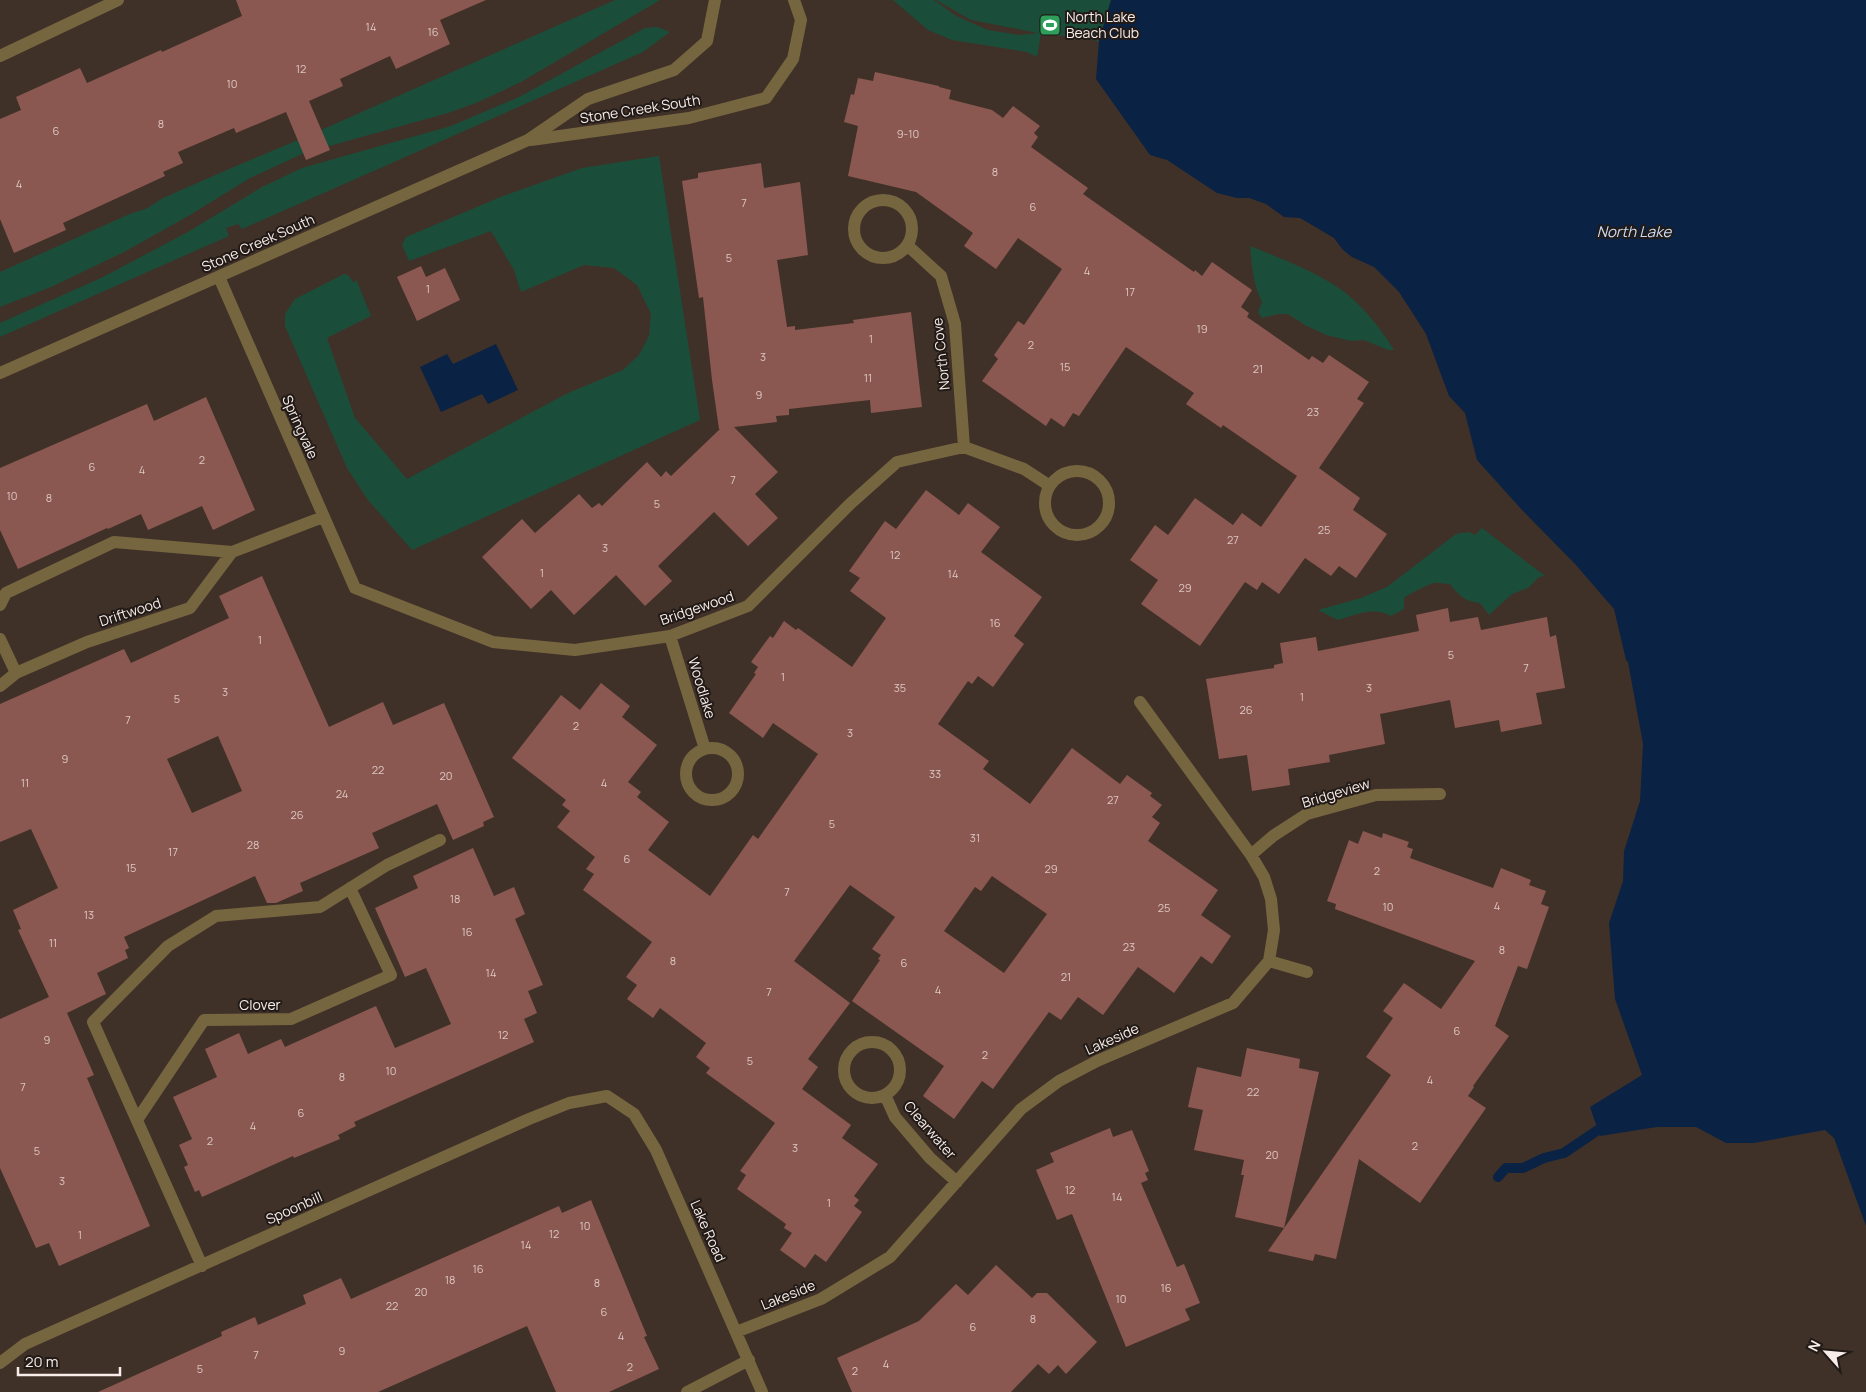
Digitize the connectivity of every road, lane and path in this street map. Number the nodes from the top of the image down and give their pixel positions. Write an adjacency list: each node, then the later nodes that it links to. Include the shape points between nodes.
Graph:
1 (118, 0): 4 (street)
2 (715, 0): 5 (street, Stone Creek South, via 707,41 674,70 588,99)
3 (794, 0): 5 (street, Stone Creek South, via 801,20 793,59 766,98 689,118)
4 (0, 56)
5 (528, 140): 7 (street, Stone Creek South)
6 (907, 245): 6 (street, via 912,223 899,204 877,200 858,212 854,235 866,253 888,258); 9 (street, North Cove, via 941,276 955,324)
7 (219, 277): 8 (street, Stone Creek South); 11 (street, Springvale)
8 (0, 373)
9 (964, 447): 10 (street, via 1024,469); 15 (street, Bridgewood, via 897,462 748,606)
10 (1050, 486): 10 (street, via 1045,497 1045,510 1050,522 1059,530 1083,535 1096,530 1104,521 1109,510 1109,497 1095,476 1070,471)
11 (323, 516): 12 (street); 13 (street, Springvale)
12 (232, 552): 14 (street, via 114,542 6,593); 17 (street, Driftwood, via 190,608 87,642)
13 (356, 588): 15 (street, Bridgewood, via 493,642 575,650)
14 (0, 605)
15 (670, 636): 20 (street, Woodlake)
16 (0, 638): 17 (street)
17 (16, 673): 18 (street, Driftwood)
18 (0, 686)
19 (1140, 702): 23 (street, Lakeside)
20 (705, 749): 20 (street, via 690,762 686,771 687,781 699,797 719,799 735,787 737,767 725,752)
21 (1440, 794): 23 (street, Bridgeview, via 1376,795 1307,814)
22 (440, 840): 24 (street, via 387,865)
23 (1251, 855): 25 (street, Lakeside, via 1264,877 1271,899 1274,930)
24 (350, 888): 29 (street, via 320,907 216,916 168,946 93,1022); 29 (street, Clover, via 391,975 291,1020 204,1020)
25 (1268, 961): 26 (street); 30 (street, Lakeside, via 1233,1003 1097,1061 1059,1081 1021,1109)
26 (1308, 972)
27 (885, 1095): 27 (street, Clearwater, via 899,1079 897,1057 881,1043 860,1045 845,1061 847,1083 864,1096); 30 (street, Clearwater, via 895,1117 930,1158)
28 (607, 1096): 31 (street, Spoonbill, via 569,1103 530,1119); 32 (street, Lake Road, via 634,1114 656,1150)
29 (137, 1120): 31 (street)
30 (957, 1182): 32 (street, Lakeside, via 890,1257 821,1299)
31 (202, 1266): 34 (street, Spoonbill, via 25,1344)
32 (736, 1332): 33 (street, Lake Road)
33 (749, 1360): 35 (street); 36 (street, Lake Road)
34 (0, 1363)
35 (687, 1392)
36 (762, 1392)

